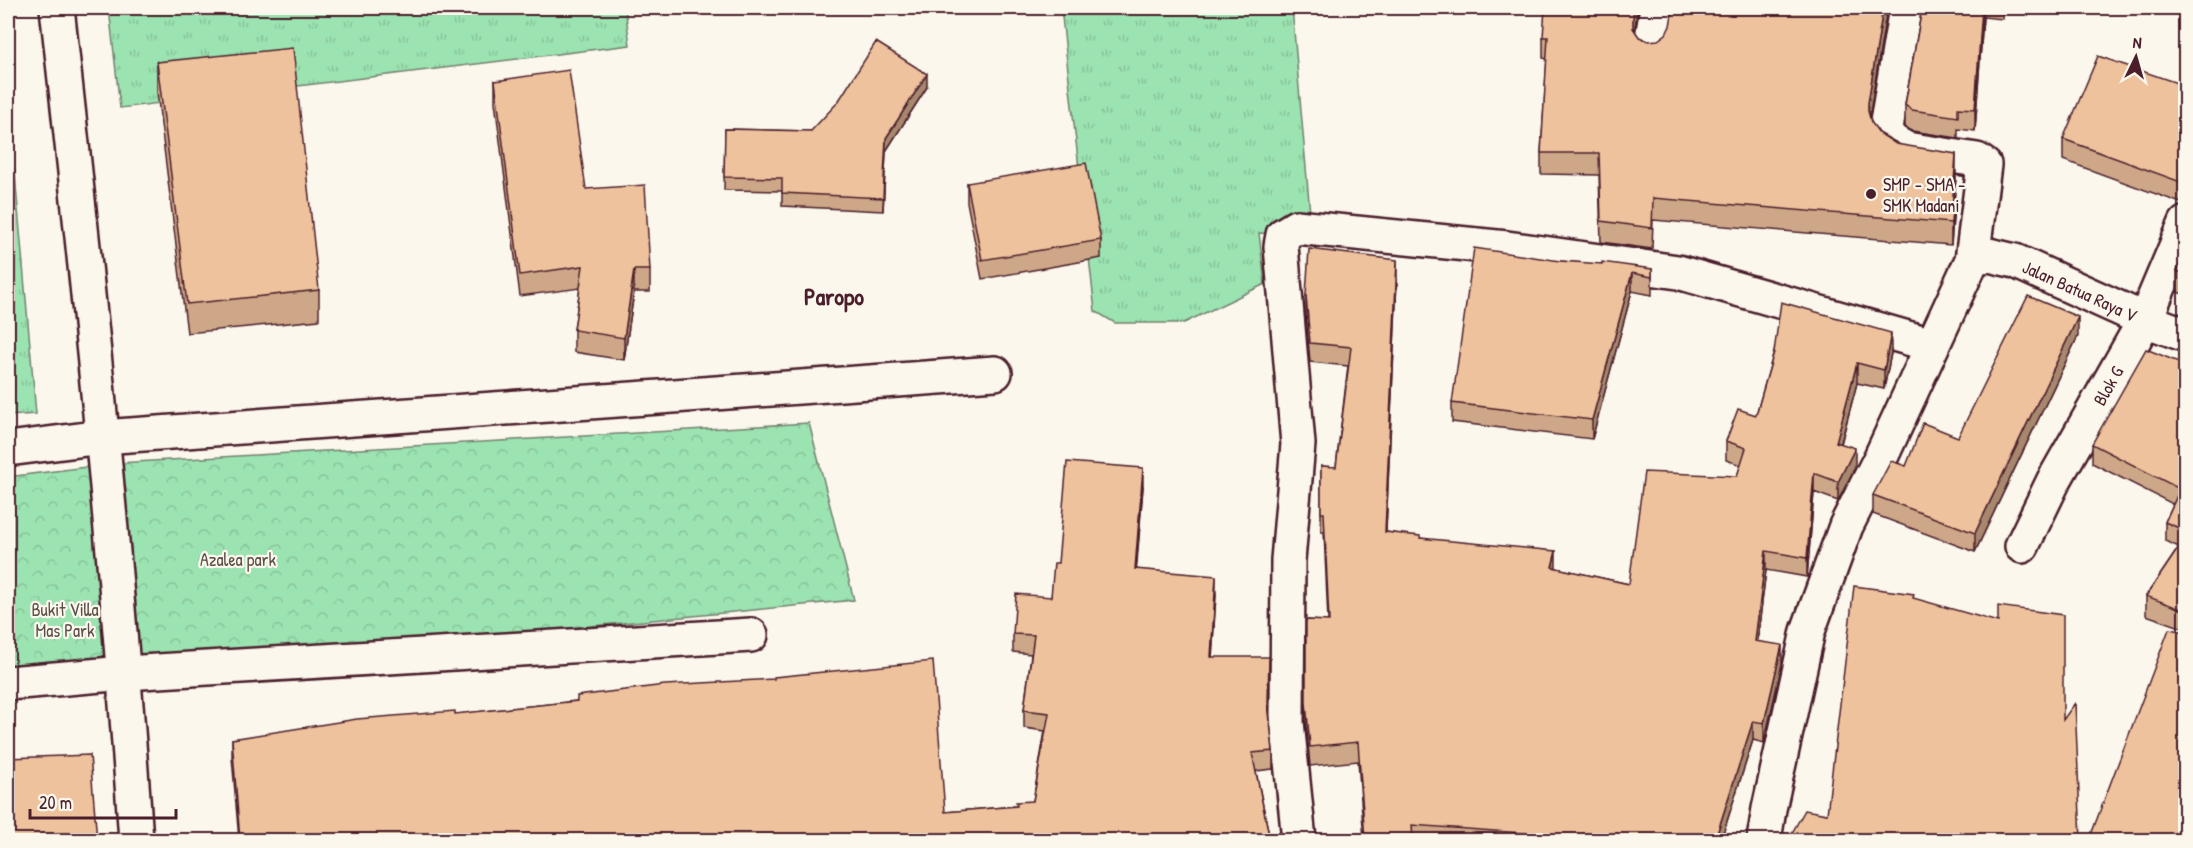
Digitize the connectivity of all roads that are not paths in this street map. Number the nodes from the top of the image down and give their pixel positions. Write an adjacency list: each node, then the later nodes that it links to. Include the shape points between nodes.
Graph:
1 (57, 8): 11 (street)
2 (1658, 8): 4 (street)
3 (1906, 8): 6 (street, via 1886,128 1889,140 1906,149 1977,160 1983,165)
4 (1651, 44)
5 (2186, 223): 7 (street, Blok G)
6 (1972, 260): 7 (street, Jalan Batua Raya V, via 1989,255 2015,261); 9 (street)
7 (2145, 320): 8 (street, Jalan Batua Raya V); 13 (street, Blok G, via 2053,482)
8 (2186, 335)
9 (1932, 345): 18 (street, via 1678,272 1507,248 1296,227 1283,235 1298,444 1288,560 1287,722); 19 (street, via 1846,526 1808,631)
10 (995, 373): 11 (street)
11 (102, 437): 12 (street); 15 (street)
12 (8, 448)
13 (2022, 546)
14 (751, 635): 15 (street)
15 (124, 673): 16 (street); 17 (street)
16 (8, 683)
17 (136, 840)
18 (1299, 840)
19 (1764, 840)

